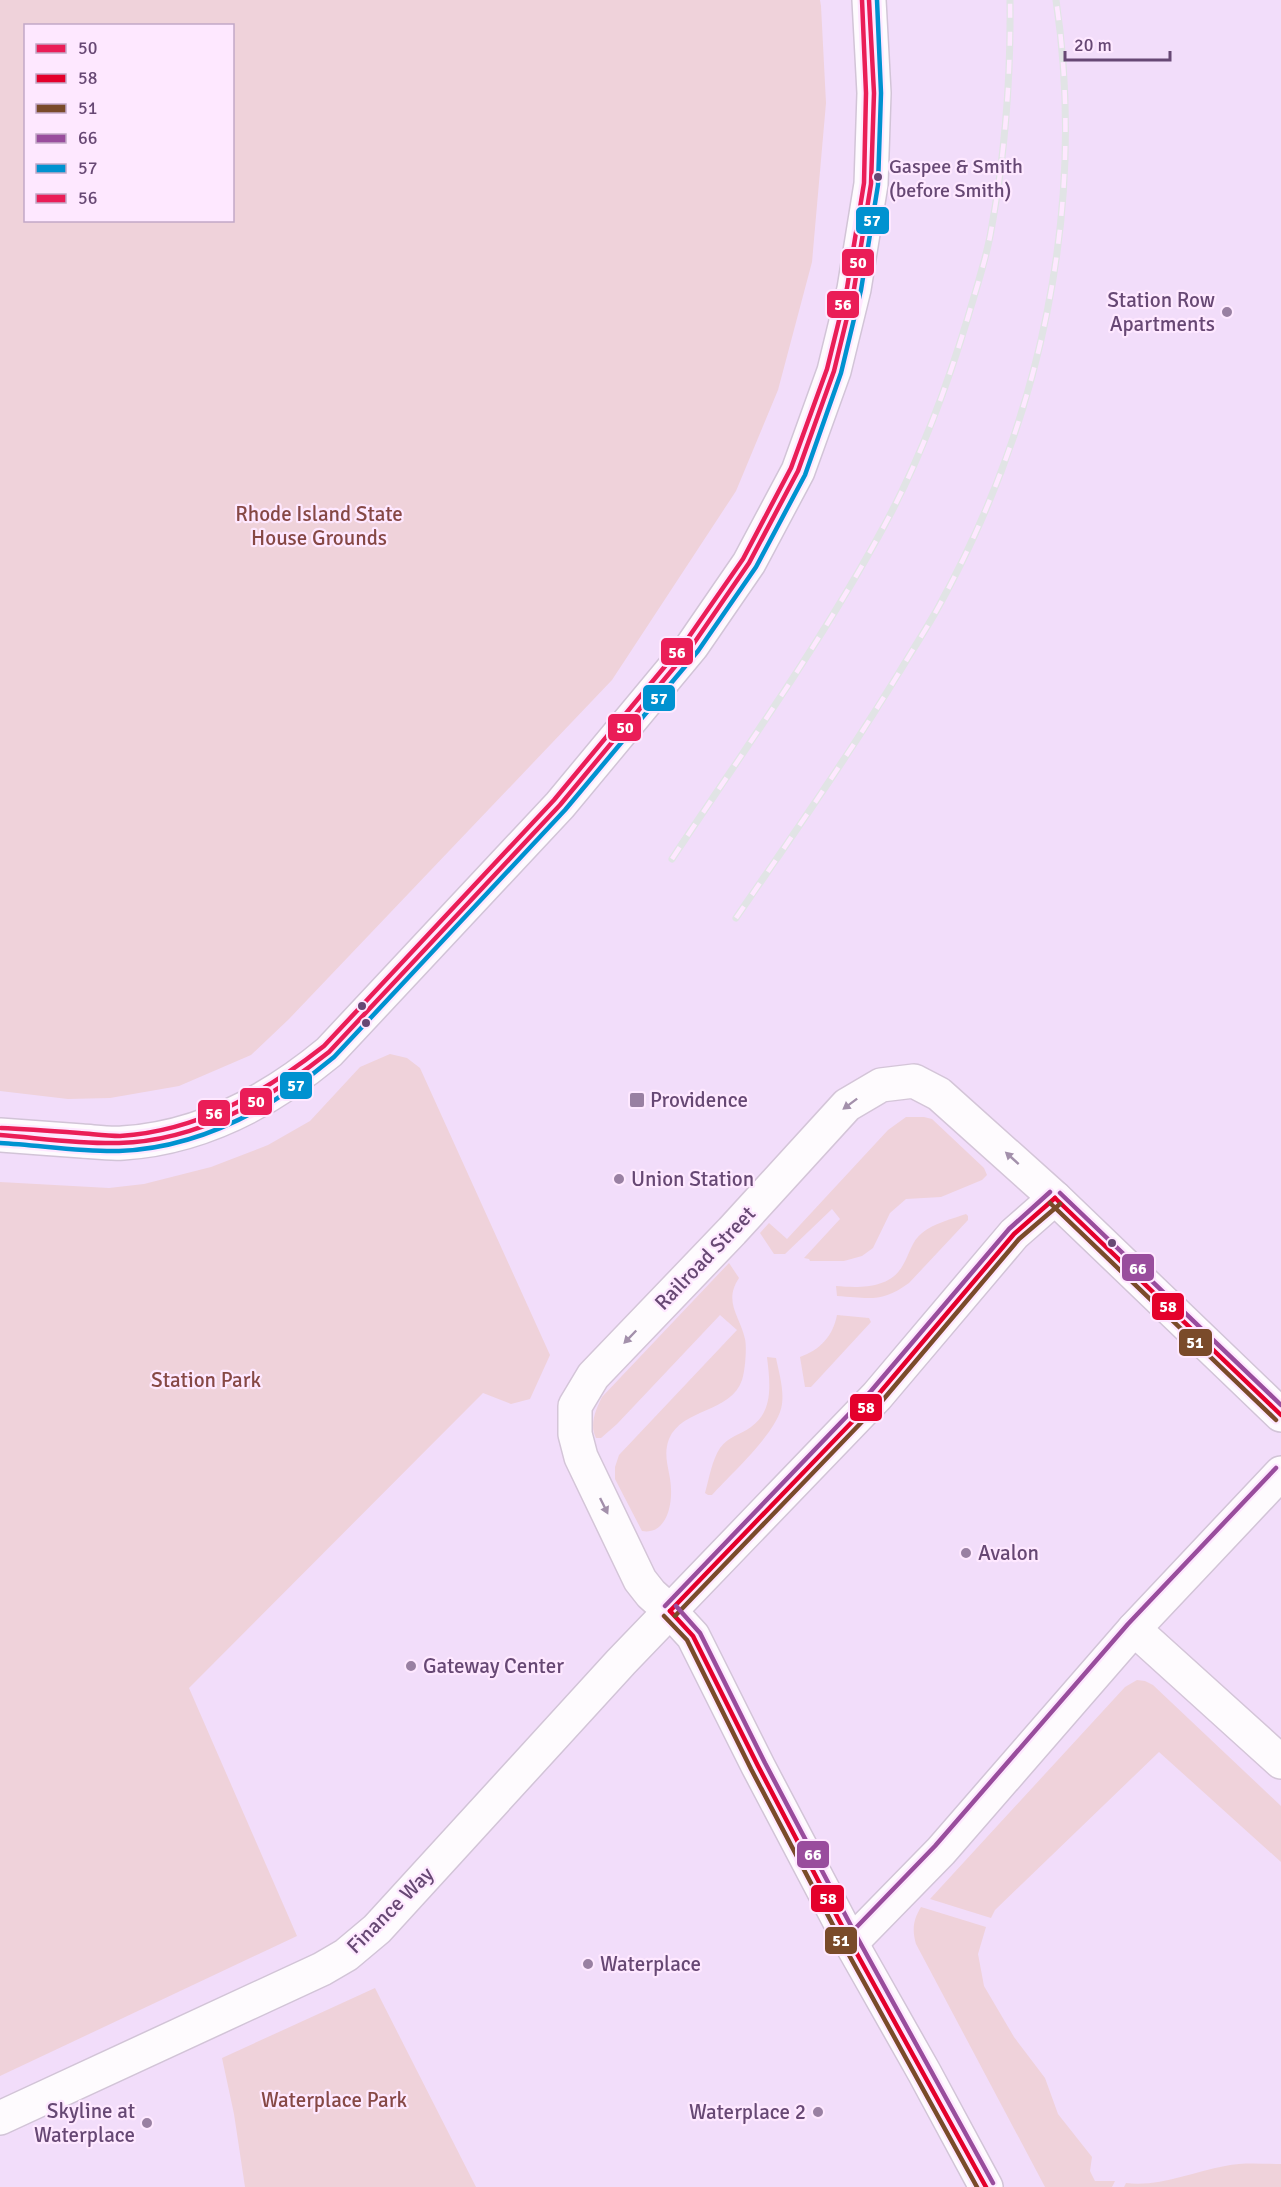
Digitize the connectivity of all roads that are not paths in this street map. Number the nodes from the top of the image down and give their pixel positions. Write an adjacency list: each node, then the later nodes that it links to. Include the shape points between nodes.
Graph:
1 (869, 0): 2 (street, via 874,93 871,184 854,289 834,371 798,471 749,563 692,646 560,805 328,1052 286,1085 218,1121 159,1138 113,1143)
2 (0, 1135)
3 (1055, 1198): 4 (street, Railroad Street); 6 (street, Finance Way, via 1014,1234 877,1396); 6 (street, Railroad Street, one-way to 6, via 939,1094 914,1081 880,1085 847,1105 732,1232 592,1376 575,1406 575,1434 581,1457 640,1580)
4 (1281, 1415)
5 (1281, 1473): 7 (street)
6 (670, 1611): 9 (street, Railroad Street, via 693,1636); 10 (street, Finance Way, via 376,1929 346,1956)
7 (1134, 1629): 8 (street); 9 (street, via 941,1851)
8 (1281, 1762)
9 (851, 1943): 11 (street, Railroad Street)
10 (0, 2118)
11 (986, 2187)

